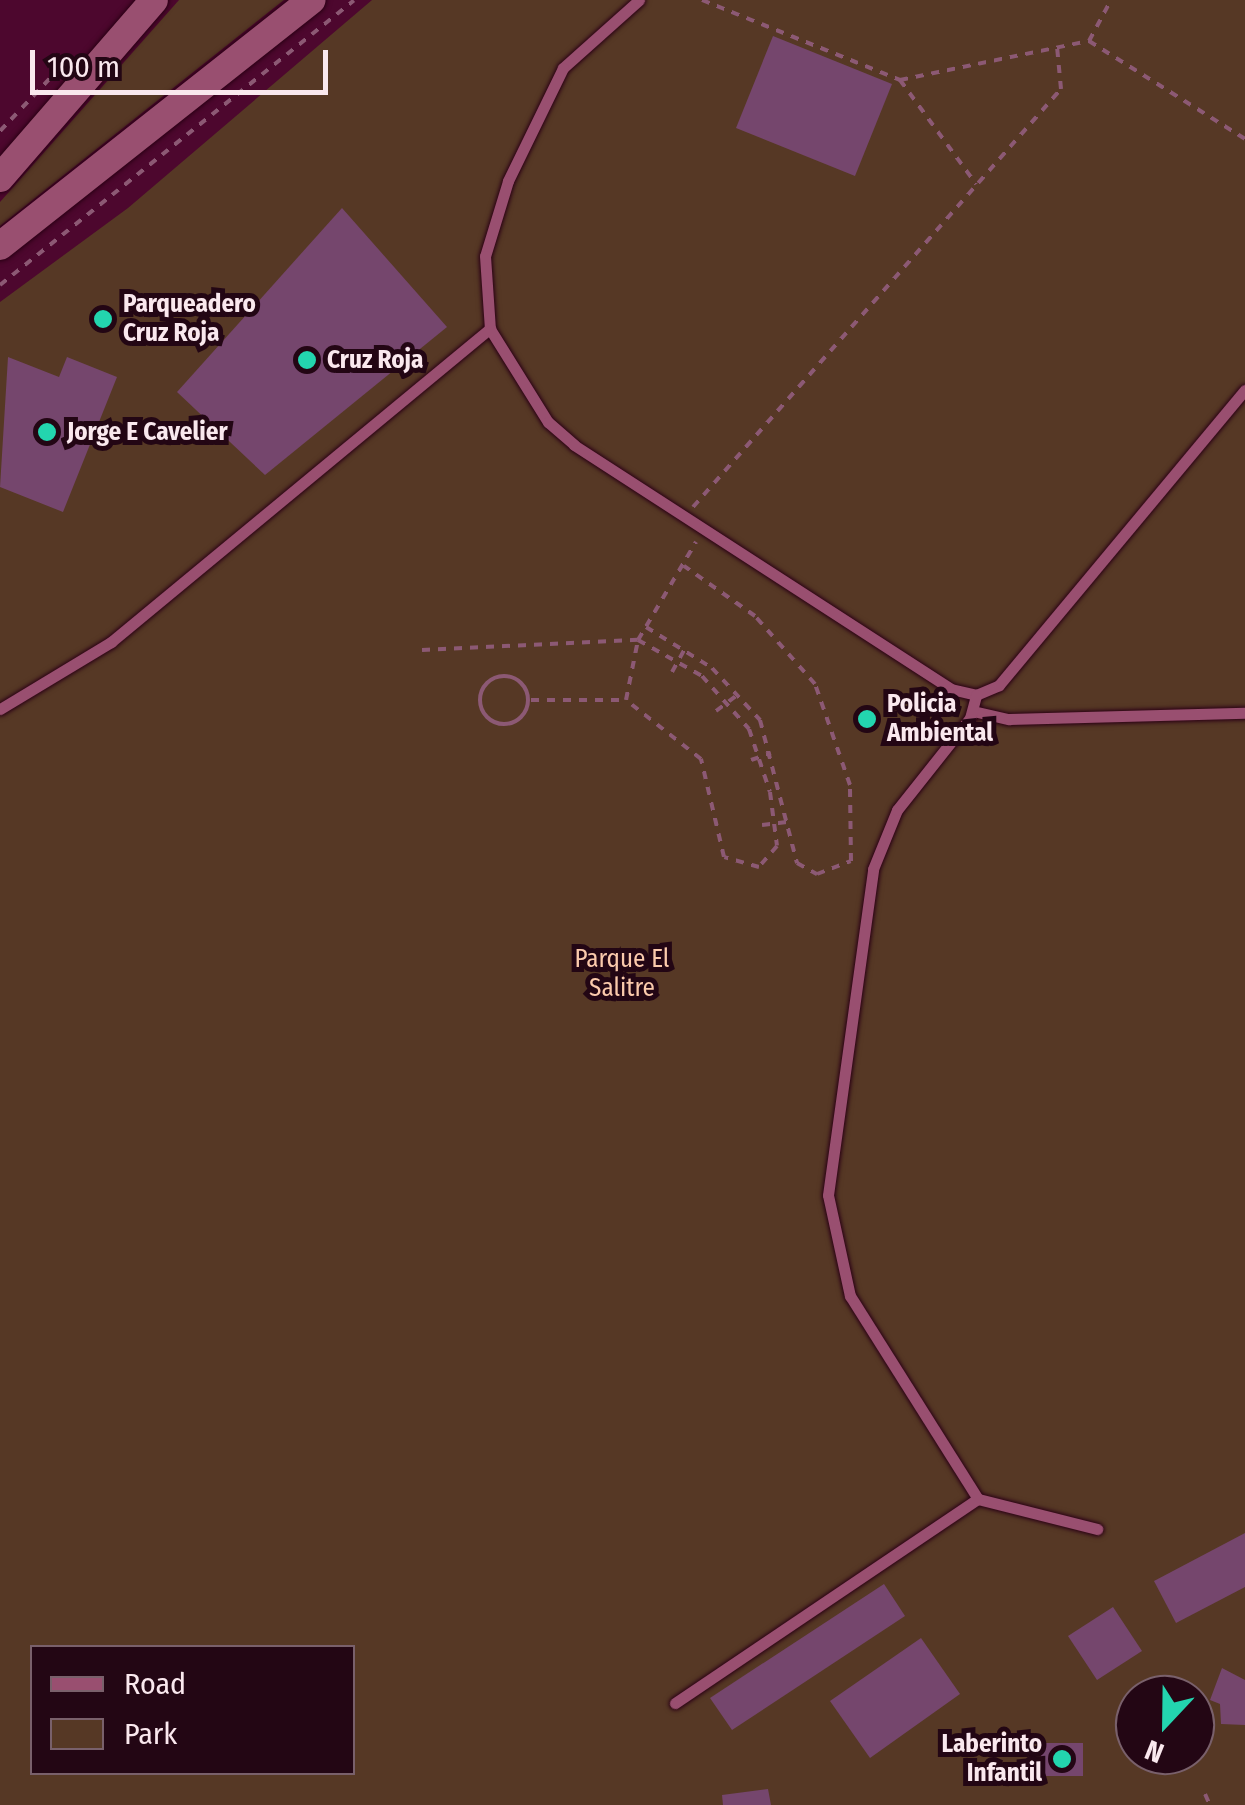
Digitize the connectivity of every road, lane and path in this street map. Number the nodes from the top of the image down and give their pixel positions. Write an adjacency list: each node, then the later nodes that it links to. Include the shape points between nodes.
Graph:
1 (154, 0): 13 (main road)
2 (312, 0): 15 (main road)
3 (354, 0): 16 (path)
4 (639, 0): 17 (lane, via 563,68 508,181 484,256)
5 (702, 0): 10 (path)
6 (1111, 0): 7 (path)
7 (1089, 41): 8 (path); 12 (path)
8 (1057, 47): 10 (path); 14 (path, via 1061,90)
9 (79, 48): 11 (path)
10 (900, 80): 14 (path)
11 (0, 131)
12 (1245, 138)
13 (0, 178)
14 (976, 184): 19 (path)
15 (0, 246)
16 (0, 285)
17 (490, 329): 19 (lane, via 548,422); 33 (lane, via 111,642)
18 (1245, 390): 29 (lane, via 999,685)
19 (685, 517): 20 (lane)
20 (704, 529): 21 (path); 29 (lane, via 951,689)
21 (682, 565): 22 (path); 40 (path, via 755,616 815,684 850,785 852,862 806,870 792,854)
22 (646, 627): 23 (path); 25 (path)
23 (638, 640): 24 (path); 26 (path); 31 (path)
24 (422, 650)
25 (684, 650): 26 (path); 28 (path)
26 (678, 662): 27 (path); 32 (path)
27 (672, 672)
28 (737, 695): 32 (path); 37 (path, via 760,720)
29 (976, 695): 35 (lane)
30 (528, 700): 30 (path, via 524,716 502,725 480,703 488,682 502,676 518,680); 31 (path)
31 (626, 700): 41 (path, via 701,759 734,866 768,862)
32 (726, 703): 34 (path); 38 (path)
33 (0, 709)
34 (716, 711)
35 (973, 711): 36 (lane, via 1009,719); 43 (lane, via 896,810 877,855 828,1195 850,1296)
36 (1245, 714)
37 (771, 753): 38 (path); 40 (path)
38 (759, 757): 39 (path); 41 (path)
39 (751, 760)
40 (787, 822): 41 (path)
41 (774, 824): 42 (path)
42 (762, 825)
43 (978, 1499): 44 (lane); 45 (lane)
44 (1097, 1529)
45 (675, 1702)
46 (1205, 1794): 47 (path)
47 (1210, 1805)

